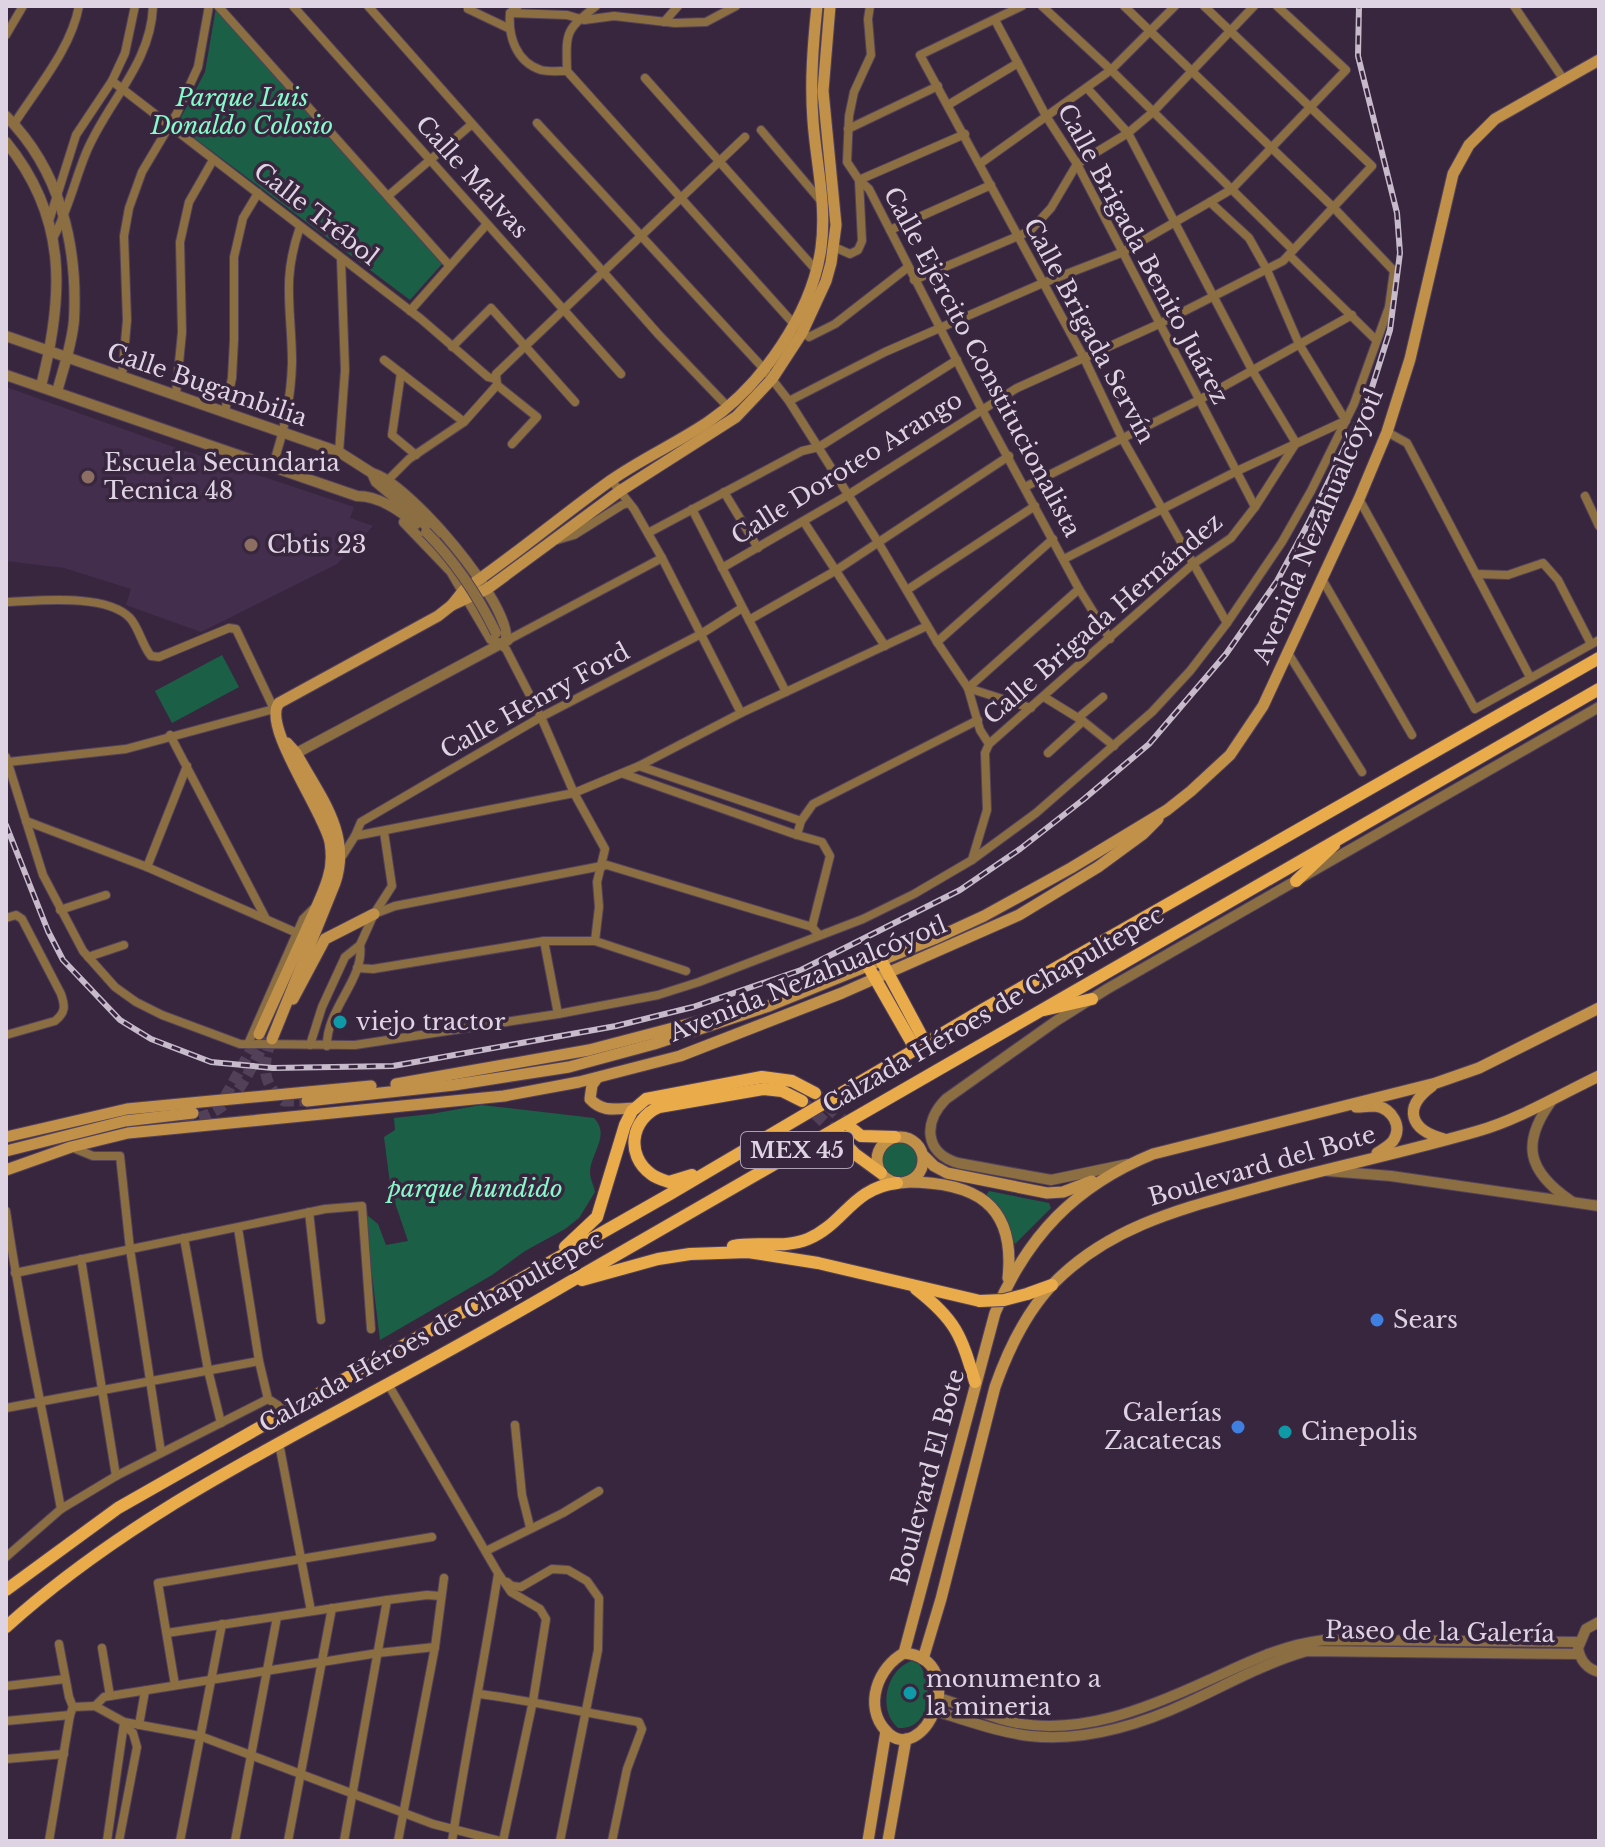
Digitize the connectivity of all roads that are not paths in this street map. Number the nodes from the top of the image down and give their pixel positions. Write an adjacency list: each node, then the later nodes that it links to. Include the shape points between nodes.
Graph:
1 (23, 6): 32 (street)
2 (79, 6): 48 (street, via 66,42)
3 (135, 6): 40 (street, via 129,41)
4 (153, 6): 43 (street, via 143,54)
5 (209, 6): 51 (street, via 198,67)
6 (218, 6): 69 (street)
7 (293, 6): 61 (street, Calle Malvas)
8 (368, 6): 50 (street)
9 (518, 6): 25 (street)
10 (596, 6): 26 (street)
11 (678, 6): 28 (street)
12 (736, 6): 28 (street, via 706,22)
13 (817, 6): 71 (main road, via 810,78)
14 (830, 6): 83 (main road, via 823,91 835,197)
15 (870, 6): 52 (street, Calle Ejército Constitucionalista, via 871,55 854,92)
16 (1022, 6): 27 (street)
17 (1042, 6): 35 (street)
18 (1124, 6): 30 (street)
19 (1175, 6): 30 (street)
20 (1204, 6): 31 (street)
21 (1254, 6): 31 (street)
22 (1277, 6): 45 (street, via 1346,70)
23 (1514, 6): 39 (street)
24 (468, 9): 29 (street)
25 (507, 9): 26 (street); 29 (street)
26 (578, 18): 28 (street); 36 (street, via 566,44)
27 (995, 20): 34 (street, Calle Brigada Benito Juárez); 41 (street, Calle Brigada Servín, via 920,55)
28 (664, 22)
29 (510, 29): 36 (street, via 511,43 521,56 540,70)
30 (1151, 31): 35 (street); 37 (street)
31 (1230, 31): 37 (street); 45 (street)
32 (6, 35)
33 (1599, 60): 39 (main road, Avenida Nezahualcóyotl)
34 (1018, 63): 44 (street); 47 (street, Calle Brigada Benito Juárez)
35 (1111, 70): 42 (street); 46 (street)
36 (567, 71): 70 (street)
37 (1191, 72): 46 (street); 58 (street)
38 (645, 78): 60 (street)
39 (1564, 80): 131 (main road, Avenida Nezahualcóyotl, via 1495,119 1460,158)
40 (112, 81): 43 (street, Calle Trébol); 68 (street, via 76,135)
41 (938, 86): 44 (street, Calle Brigada Servín); 52 (street)
42 (1087, 88): 47 (street); 54 (street)
43 (123, 89): 51 (street, Calle Trébol); 74 (street, via 85,154)
44 (948, 105): 55 (street, Calle Brigada Servín)
45 (1309, 108): 58 (street); 73 (street, Calle Doroteo Arango, via 1372,166)
46 (1153, 112): 54 (street); 66 (street)
47 (1046, 116): 62 (street); 63 (street, Calle Brigada Benito Juárez)
48 (10, 120): 68 (street)
49 (537, 123): 81 (street)
50 (472, 124): 61 (street); 91 (street)
51 (170, 125): 59 (street, Calle Trébol); 117 (street, via 142,172 129,208)
52 (848, 129): 64 (street, Calle Ejército Constitucionalista, via 847,162)
53 (761, 130): 71 (street)
54 (1128, 133): 63 (street); 76 (street)
55 (965, 134): 62 (street, Calle Brigada Servín); 64 (street)
56 (745, 137): 60 (street)
57 (6, 142): 75 (street, via 35,186)
58 (1272, 150): 66 (street); 73 (street)
59 (213, 160): 67 (street, Calle Trébol); 122 (street, via 189,202 180,242 182,332)
60 (719, 160): 70 (street); 89 (street)
61 (430, 161): 69 (street); 77 (street, Calle Malvas)
62 (981, 163): 65 (street, Calle Brigada Servín)
63 (1077, 164): 80 (street, via 1051,208); 85 (street, Calle Brigada Benito Juárez)
64 (859, 180): 79 (street, Calle Ejército Constitucionalista); 83 (street, via 862,241 850,254)
65 (991, 185): 79 (street); 80 (street, Calle Brigada Servín)
66 (1232, 189): 72 (street); 84 (street)
67 (258, 193): 78 (street, Calle Trébol); 128 (street, via 240,226 234,257 232,378)
68 (57, 196): 74 (street); 75 (street)
69 (388, 196): 87 (street)
70 (681, 198): 81 (street); 98 (street)
71 (822, 202): 89 (main road)
72 (1210, 202): 76 (street); 90 (street, via 1249,238)
73 (1333, 207): 84 (street, Calle Doroteo Arango); 103 (street, via 1394,271 1389,307)
74 (65, 217): 82 (street); 108 (street, via 73,258 74,322)
75 (49, 221): 82 (street)
76 (1176, 222): 85 (street); 94 (street)
77 (487, 224): 87 (street); 96 (street, Calle Malvas)
78 (300, 227): 86 (street, Calle Trébol); 132 (street, via 287,279 292,363)
79 (890, 230): 88 (street, Calle Ejército Constitucionalista)
80 (1017, 237): 92 (street); 93 (street, Calle Brigada Servín)
81 (642, 238): 91 (street); 112 (street)
82 (52, 240): 107 (street, via 59,280)
83 (834, 247): 101 (main road, via 826,281)
84 (1291, 252): 90 (street, Calle Doroteo Arango); 97 (street)
85 (1121, 253): 93 (street); 99 (street, Calle Brigada Benito Juárez)
86 (341, 259): 95 (street, Calle Trébol); 137 (street, via 345,370)
87 (449, 265): 95 (street)
88 (907, 268): 92 (street, Calle Ejército Constitucionalista); 101 (street, via 812,337)
89 (816, 270): 98 (main road)
90 (1267, 270): 94 (street, Calle Doroteo Arango); 105 (street)
91 (604, 273): 96 (street); 126 (street)
92 (914, 280): 100 (street, Calle Ejército Constitucionalista)
93 (1043, 283): 100 (street); 109 (street, Calle Brigada Servín)
94 (1215, 297): 99 (street, Calle Doroteo Arango); 113 (street)
95 (410, 311): 106 (street, Calle Trébol)
96 (563, 311): 104 (street); 115 (street, Calle Malvas)
97 (1352, 315): 103 (street); 105 (street)
98 (793, 323): 101 (street); 112 (main road)
99 (1159, 324): 109 (street, Calle Doroteo Arango); 123 (street, Calle Brigada Benito Juárez)
100 (941, 329): 111 (street, Calle Ejército Constitucionalista); 124 (street)
101 (802, 333): 118 (main road)
102 (6, 336): 107 (street, Calle Bugambilia)
103 (1376, 340): 129 (street)
104 (525, 344): 106 (street, via 491,308); 119 (street, via 496,374); 125 (street)
105 (1299, 344): 113 (street); 129 (street)
106 (452, 347): 119 (street, Calle Trébol)
107 (50, 351): 108 (street, Calle Bugambilia); 120 (street)
108 (67, 357): 117 (street, Calle Bugambilia); 121 (street)
109 (1084, 358): 127 (street, Calle Doroteo Arango); 133 (street, Calle Brigada Servín)
110 (384, 360): 114 (street)
111 (957, 360): 127 (street, Calle Ejército Constitucionalista); 136 (street)
112 (764, 369): 118 (street); 126 (main road)
113 (1252, 370): 123 (street); 134 (street)
114 (401, 373): 130 (street); 138 (street, via 392,435)
115 (621, 374)
116 (6, 375): 120 (street)
117 (122, 376): 122 (street, Calle Bugambilia)
118 (772, 379): 124 (street); 145 (main road, via 736,417)
119 (496, 382): 130 (street); 135 (street, Calle Trébol, via 537,417)
120 (41, 386): 121 (street)
121 (57, 392): 140 (street)
122 (176, 394): 128 (street, Calle Bugambilia)
123 (1199, 400): 133 (street); 141 (street, Calle Brigada Benito Juárez)
124 (789, 401): 136 (street)
125 (575, 402)
126 (728, 407): 142 (main road)
127 (981, 408): 139 (street, Calle Ejército Constitucionalista); 147 (street, Calle Doroteo Arango)
128 (225, 411): 132 (street, Calle Bugambilia)
129 (1346, 421): 134 (street); 179 (street, via 1282,542)
130 (464, 422): 138 (street)
131 (1387, 432): 150 (main road, Avenida Nezahualcóyotl); 170 (street, via 1407,443)
132 (284, 434): 137 (street, Calle Bugambilia); 140 (street)
133 (1122, 438): 144 (street); 155 (street, Calle Brigada Servín)
134 (1296, 443): 141 (street); 153 (street, Calle Brigada Hernández)
135 (512, 444)
136 (819, 447): 146 (street); 147 (street)
137 (339, 452): 143 (street, Calle Bugambilia)
138 (416, 455): 143 (street)
139 (1009, 456): 144 (street, Calle Ejército Constitucionalista); 161 (street)
140 (272, 467): 148 (street)
141 (1237, 471): 153 (street, Calle Brigada Benito Juárez); 155 (street)
142 (611, 480): 145 (street); 172 (main road)
143 (386, 484): 165 (street, via 430,519); 183 (street, bridge, via 456,560)
144 (1025, 487): 152 (street, Calle Ejército Constitucionalista)
145 (620, 491): 151 (street); 160 (main road)
146 (724, 492): 154 (street); 162 (street)
147 (848, 495): 156 (street, Calle Doroteo Arango); 161 (street)
148 (357, 496): 168 (street, via 408,525); 183 (street, bridge, via 377,499 412,521 445,552)
149 (1585, 496): 157 (street)
150 (1359, 499): 171 (main road, Avenida Nezahualcóyotl); 189 (street, via 1475,709)
151 (629, 503): 158 (street); 160 (street, via 574,535)
152 (1035, 506): 159 (street, Calle Ejército Constitucionalista); 174 (street)
153 (1255, 507): 166 (street, Calle Brigada Hernández, via 1231,538)
154 (692, 509): 158 (street); 167 (street)
155 (1163, 510): 164 (street); 166 (street, Calle Brigada Servín)
156 (804, 522): 162 (street, Calle Doroteo Arango); 169 (street)
157 (1599, 526)
158 (648, 533): 163 (street)
159 (1053, 539): 164 (street, Calle Ejército Constitucionalista); 184 (street)
160 (553, 541): 172 (main road)
161 (878, 542): 169 (street); 174 (street)
162 (758, 548): 167 (street, Calle Doroteo Arango)
163 (662, 558): 181 (street); 183 (street)
164 (1064, 559): 173 (street, Calle Ejército Constitucionalista)
165 (466, 561): 168 (street); 172 (street)
166 (1193, 564): 179 (street, Calle Brigada Servín); 182 (street, Calle Brigada Hernández)
167 (722, 568): 177 (street)
168 (451, 571): 175 (street)
169 (835, 571): 178 (street); 186 (street)
170 (1476, 574): 185 (street, via 1508,575 1543,563); 189 (street)
171 (1322, 579): 187 (main road, Avenida Nezahualcóyotl); 203 (street)
172 (484, 584): 175 (main road); 183 (street, via 506,626)
173 (1079, 589): 182 (street, Calle Ejército Constitucionalista); 190 (street)
174 (907, 590): 180 (street)
175 (467, 595): 183 (street, via 491,639); 197 (main road)
176 (6, 602): 197 (street, via 88,600 116,610 131,619 151,656 159,657 236,629)
177 (742, 608): 178 (street); 181 (street, Calle Henry Ford)
178 (749, 620): 192 (street)
179 (1227, 623): 205 (street, via 1190,671)
180 (927, 626): 184 (street); 186 (street)
181 (701, 634): 198 (street); 199 (street, Calle Henry Ford)
182 (1110, 639): 193 (street, Calle Brigada Hernández)
183 (503, 640): 199 (street); 207 (street)
184 (937, 642): 190 (street)
185 (1595, 642): 189 (street)
186 (885, 646): 192 (street)
187 (1288, 653): 211 (street); 214 (main road, Avenida Nezahualcóyotl, via 1263,706 1230,755)
188 (1599, 658): 257 (main road, Calzada Héroes de Chapultepec / MEX 45)
189 (1530, 677)
190 (968, 688): 196 (street); 200 (street)
191 (1599, 689): 217 (main road, Calzada Héroes de Chapultepec / MEX 45)
192 (786, 692): 198 (street)
193 (1044, 697): 196 (street, Calle Brigada Hernández); 201 (street)
194 (1103, 697): 201 (street)
195 (1599, 707): 225 (street)
196 (1031, 708): 204 (street, Calle Brigada Hernández)
197 (274, 709): 202 (street); 207 (main road)
198 (741, 713): 210 (street)
199 (541, 717): 213 (street); 220 (street, Calle Henry Ford, via 361,822)
200 (978, 720): 204 (street); 216 (street, via 813,804)
201 (1080, 720): 205 (street); 206 (street)
202 (170, 735): 208 (street, via 126,749); 209 (street)
203 (1412, 735)
204 (989, 744): 222 (street, via 987,810)
205 (1114, 746): 222 (street)
206 (1048, 753)
207 (293, 755): 221 (main road)
208 (7, 760): 215 (street)
209 (187, 766): 224 (street); 231 (street)
210 (639, 766): 212 (street); 216 (street)
211 (1362, 772)
212 (624, 774): 213 (street); 219 (street)
213 (574, 793): 218 (street); 223 (street, via 605,849)
214 (1167, 810): 240 (main road, Avenida Nezahualcóyotl, via 1037,888); 244 (main road, Avenida Nezahualcóyotl, via 1143,834 1051,897)
215 (26, 821): 224 (street); 228 (street)
216 (801, 821): 219 (street)
217 (1350, 830): 225 (main road); 251 (main road, Calzada Héroes de Chapultepec / MEX 45)
218 (384, 832): 220 (street); 229 (street, via 392,886)
219 (797, 835): 232 (street, via 822,842 830,856)
220 (355, 836): 221 (street, Calle Henry Ford)
221 (336, 860): 227 (main road); 252 (main road, via 335,883)
222 (972, 860): 234 (street, via 914,894)
223 (603, 865): 229 (street); 232 (street); 236 (street, via 597,882)
224 (147, 867): 231 (street)
225 (1296, 881): 248 (street)
226 (106, 895): 228 (street)
227 (317, 904): 233 (street); 252 (main road)
228 (60, 910): 239 (street)
229 (374, 914): 238 (street); 252 (main road, via 325,939 304,983)
230 (8, 917): 253 (street, via 22,919 65,1007 55,1021)
231 (265, 917): 233 (street)
232 (812, 927): 234 (street)
233 (297, 933): 254 (street)
234 (819, 935): 250 (street, via 658,995)
235 (544, 941): 236 (street); 242 (street); 250 (street)
236 (595, 941): 243 (street)
237 (124, 945): 239 (street)
238 (360, 945): 242 (street); 255 (street, via 345,957)
239 (88, 957): 254 (street, via 136,1002)
240 (881, 960): 241 (main road, Avenida Nezahualcóyotl); 244 (main road)
241 (868, 966): 244 (main road); 245 (main road, Avenida Nezahualcóyotl)
242 (357, 968): 256 (street, via 334,1011)
243 (686, 971)
244 (881, 977): 247 (main road, Avenida Nezahualcóyotl); 257 (main road)
245 (836, 978): 246 (main road, Avenida Nezahualcóyotl); 247 (main road)
246 (811, 987): 262 (main road, Avenida Nezahualcóyotl, via 589,1050 393,1084); 265 (main road, Avenida Nezahualcóyotl, via 722,1022 569,1067)
247 (842, 993): 259 (main road, Avenida Nezahualcóyotl, via 707,1047)
248 (1092, 999): 251 (main road); 277 (street, via 946,1099 933,1112)
249 (1599, 1008): 260 (main road, Boulevard del Bote, via 1479,1068)
250 (558, 1014): 256 (street)
251 (1029, 1014): 302 (main road, Calzada Héroes de Chapultepec / MEX 45)
252 (270, 1032)
253 (6, 1035)
254 (248, 1044): 255 (street)
255 (310, 1045): 256 (street)
256 (327, 1046)
257 (921, 1047): 286 (main road, Calzada Héroes de Chapultepec / MEX 45)
258 (1599, 1076): 263 (main road, Boulevard del Bote)
259 (597, 1078): 267 (main road, via 590,1099 597,1106); 270 (main road, Avenida Nezahualcóyotl, via 504,1096)
260 (1436, 1083): 268 (main road, Boulevard del Bote); 278 (main road, via 1418,1097 1414,1117 1429,1135)
261 (815, 1093): 267 (main road, via 792,1081 762,1077 656,1096)
262 (270, 1096): 264 (main road, Avenida Nezahualcóyotl); 270 (main road, via 263,1109)
263 (1554, 1097): 278 (main road, Boulevard del Bote, via 1481,1131); 291 (street, via 1535,1125 1532,1156 1546,1181)
264 (242, 1098): 272 (main road, via 247,1109); 274 (main road, Avenida Nezahualcóyotl, via 127,1109)
265 (307, 1101)
266 (802, 1101): 286 (main road, via 764,1089 659,1107 634,1130 634,1147 651,1174 669,1182)
267 (636, 1108): 301 (main road, via 625,1125 597,1217)
268 (1330, 1108): 282 (main road, via 1377,1106 1393,1116 1398,1129 1393,1141); 284 (main road, Boulevard del Bote)
269 (193, 1113): 280 (main road, via 114,1123)
270 (276, 1118): 272 (main road, Avenida Nezahualcóyotl)
271 (183, 1121): 283 (main road, via 106,1132)
272 (236, 1122): 279 (main road, Avenida Nezahualcóyotl, via 128,1133)
273 (851, 1128): 275 (main road, via 861,1136)
274 (6, 1137)
275 (895, 1137): 281 (main road, via 912,1139); 288 (main road, via 878,1151)
276 (840, 1138): 288 (main road)
277 (931, 1138): 281 (street); 284 (street, via 946,1160 1038,1180)
278 (1446, 1139): 282 (main road, Boulevard del Bote)
279 (71, 1147): 285 (main road, Avenida Nezahualcóyotl); 297 (street, via 93,1156 120,1156)
280 (6, 1151)
281 (923, 1154): 289 (main road, via 947,1173 1047,1193); 290 (main road, via 920,1172)
282 (1370, 1158): 287 (main road, Boulevard del Bote)
283 (6, 1159)
284 (1133, 1162): 289 (main road, Boulevard del Bote)
285 (6, 1170)
286 (710, 1170): 301 (main road, Calzada Héroes de Chapultepec / MEX 45)
287 (1322, 1171): 291 (street); 303 (main road, Boulevard del Bote, via 1154,1217 1087,1255)
288 (881, 1173): 290 (main road)
289 (1112, 1174): 305 (main road, Boulevard del Bote, via 1055,1217)
290 (902, 1183): 298 (main road, via 877,1186 803,1241); 305 (main road, via 958,1188 991,1205 1007,1235)
291 (1573, 1202): 292 (street)
292 (1599, 1206)
293 (6, 1211): 300 (street)
294 (309, 1212): 295 (street); 306 (street); 307 (street, via 362,1206)
295 (238, 1228): 296 (street); 308 (street)
296 (184, 1238): 297 (street); 309 (street)
297 (130, 1249): 299 (street); 310 (street)
298 (690, 1254): 302 (main road); 304 (main road, via 748,1252)
299 (81, 1259): 300 (street); 313 (street)
300 (15, 1273): 315 (street)
301 (527, 1276): 317 (main road, Calzada Héroes de Chapultepec / MEX 45)
302 (564, 1285): 312 (main road, Calzada Héroes de Chapultepec / MEX 45)
303 (1052, 1285): 304 (main road, bridge, via 1004,1300 980,1301); 349 (main road, Boulevard del Bote, via 1016,1337 995,1387)
304 (914, 1287): 311 (main road, via 951,1320)
305 (1006, 1287): 311 (main road, Boulevard El Bote)
306 (321, 1320)
307 (371, 1329)
308 (259, 1361): 309 (street); 314 (street)
309 (208, 1370): 310 (street); 318 (street)
310 (152, 1382): 313 (street); 321 (street)
311 (975, 1382): 347 (main road, Boulevard El Bote)
312 (388, 1384): 320 (main road, Calzada Héroes de Chapultepec / MEX 45); 327 (street)
313 (100, 1390): 315 (street); 322 (street)
314 (268, 1399): 317 (street); 318 (street)
315 (42, 1400): 316 (street); 324 (street)
316 (6, 1408)
317 (287, 1411): 332 (main road, Calzada Héroes de Chapultepec / MEX 45, via 118,1508)
318 (221, 1423): 321 (street)
319 (515, 1425): 325 (street)
320 (279, 1443): 329 (street); 340 (main road, Calzada Héroes de Chapultepec / MEX 45, via 128,1531 51,1586)
321 (161, 1452): 322 (street)
322 (116, 1476): 324 (street)
323 (599, 1491): 325 (street)
324 (61, 1509): 328 (street)
325 (530, 1527): 327 (street)
326 (432, 1537): 329 (street)
327 (486, 1551): 330 (street)
328 (6, 1557)
329 (303, 1560): 336 (street); 341 (street, via 158,1583)
330 (498, 1573): 358 (street); 361 (street, via 511,1592 532,1603 546,1619); 364 (street, via 521,1587 552,1569 568,1570 587,1581 599,1598 598,1650)
331 (444, 1578): 333 (street)
332 (6, 1590)
333 (440, 1596): 334 (street); 344 (street)
334 (387, 1600): 335 (street); 346 (street)
335 (332, 1608): 336 (street); 350 (street)
336 (311, 1611): 337 (street)
337 (277, 1617): 339 (street); 351 (street)
338 (1599, 1622): 342 (street, via 1586,1629)
339 (222, 1624): 341 (street); 354 (street)
340 (6, 1627)
341 (167, 1633): 355 (street)
342 (1579, 1642): 348 (street); 360 (street, Paseo de la Galería, via 1298,1643 1153,1705 1072,1724 1010,1722)
343 (59, 1644): 353 (street)
344 (435, 1647): 346 (street); 378 (street)
345 (102, 1648): 359 (street)
346 (378, 1653): 350 (street); 376 (street)
347 (904, 1653): 349 (main road); 369 (main road, via 880,1676 875,1698)
348 (1579, 1654): 352 (street); 363 (street, Paseo de la Galería, via 1307,1651 1153,1718 1072,1736 1000,1731)
349 (923, 1659): 360 (main road, via 938,1683)
350 (322, 1663): 351 (street); 375 (street)
351 (266, 1672): 354 (street); 373 (street)
352 (1599, 1672)
353 (65, 1679): 356 (street); 365 (street)
354 (213, 1680): 355 (street); 370 (street)
355 (175, 1685): 357 (street)
356 (6, 1686)
357 (145, 1691): 359 (street); 368 (street)
358 (480, 1694): 361 (street); 380 (street)
359 (110, 1696): 362 (street)
360 (939, 1698): 363 (main road)
361 (533, 1701): 364 (street); 389 (street)
362 (95, 1706): 365 (street); 367 (street)
363 (935, 1711): 371 (main road, via 921,1732)
364 (584, 1713): 390 (street); 391 (street, via 641,1725)
365 (71, 1715): 366 (street); 372 (street)
366 (6, 1721)
367 (124, 1724): 368 (street); 377 (street, via 137,1747); 379 (street)
368 (139, 1725): 370 (street)
369 (886, 1731): 371 (main road); 392 (main road)
370 (200, 1736): 373 (street); 384 (street)
371 (906, 1739): 393 (main road)
372 (64, 1754): 374 (street); 381 (street)
373 (252, 1756): 375 (street); 385 (street)
374 (6, 1759)
375 (301, 1774): 376 (street); 386 (street)
376 (353, 1794): 378 (street); 387 (street)
377 (129, 1796): 379 (street); 383 (street)
378 (403, 1814): 380 (street); 388 (street)
379 (111, 1816): 382 (street)
380 (452, 1836): 389 (street)
381 (49, 1841)
382 (107, 1841)
383 (119, 1841)
384 (180, 1841)
385 (235, 1841)
386 (288, 1841)
387 (344, 1841)
388 (398, 1841)
389 (502, 1841)
390 (560, 1841)
391 (612, 1841)
392 (868, 1841)
393 (888, 1841)

